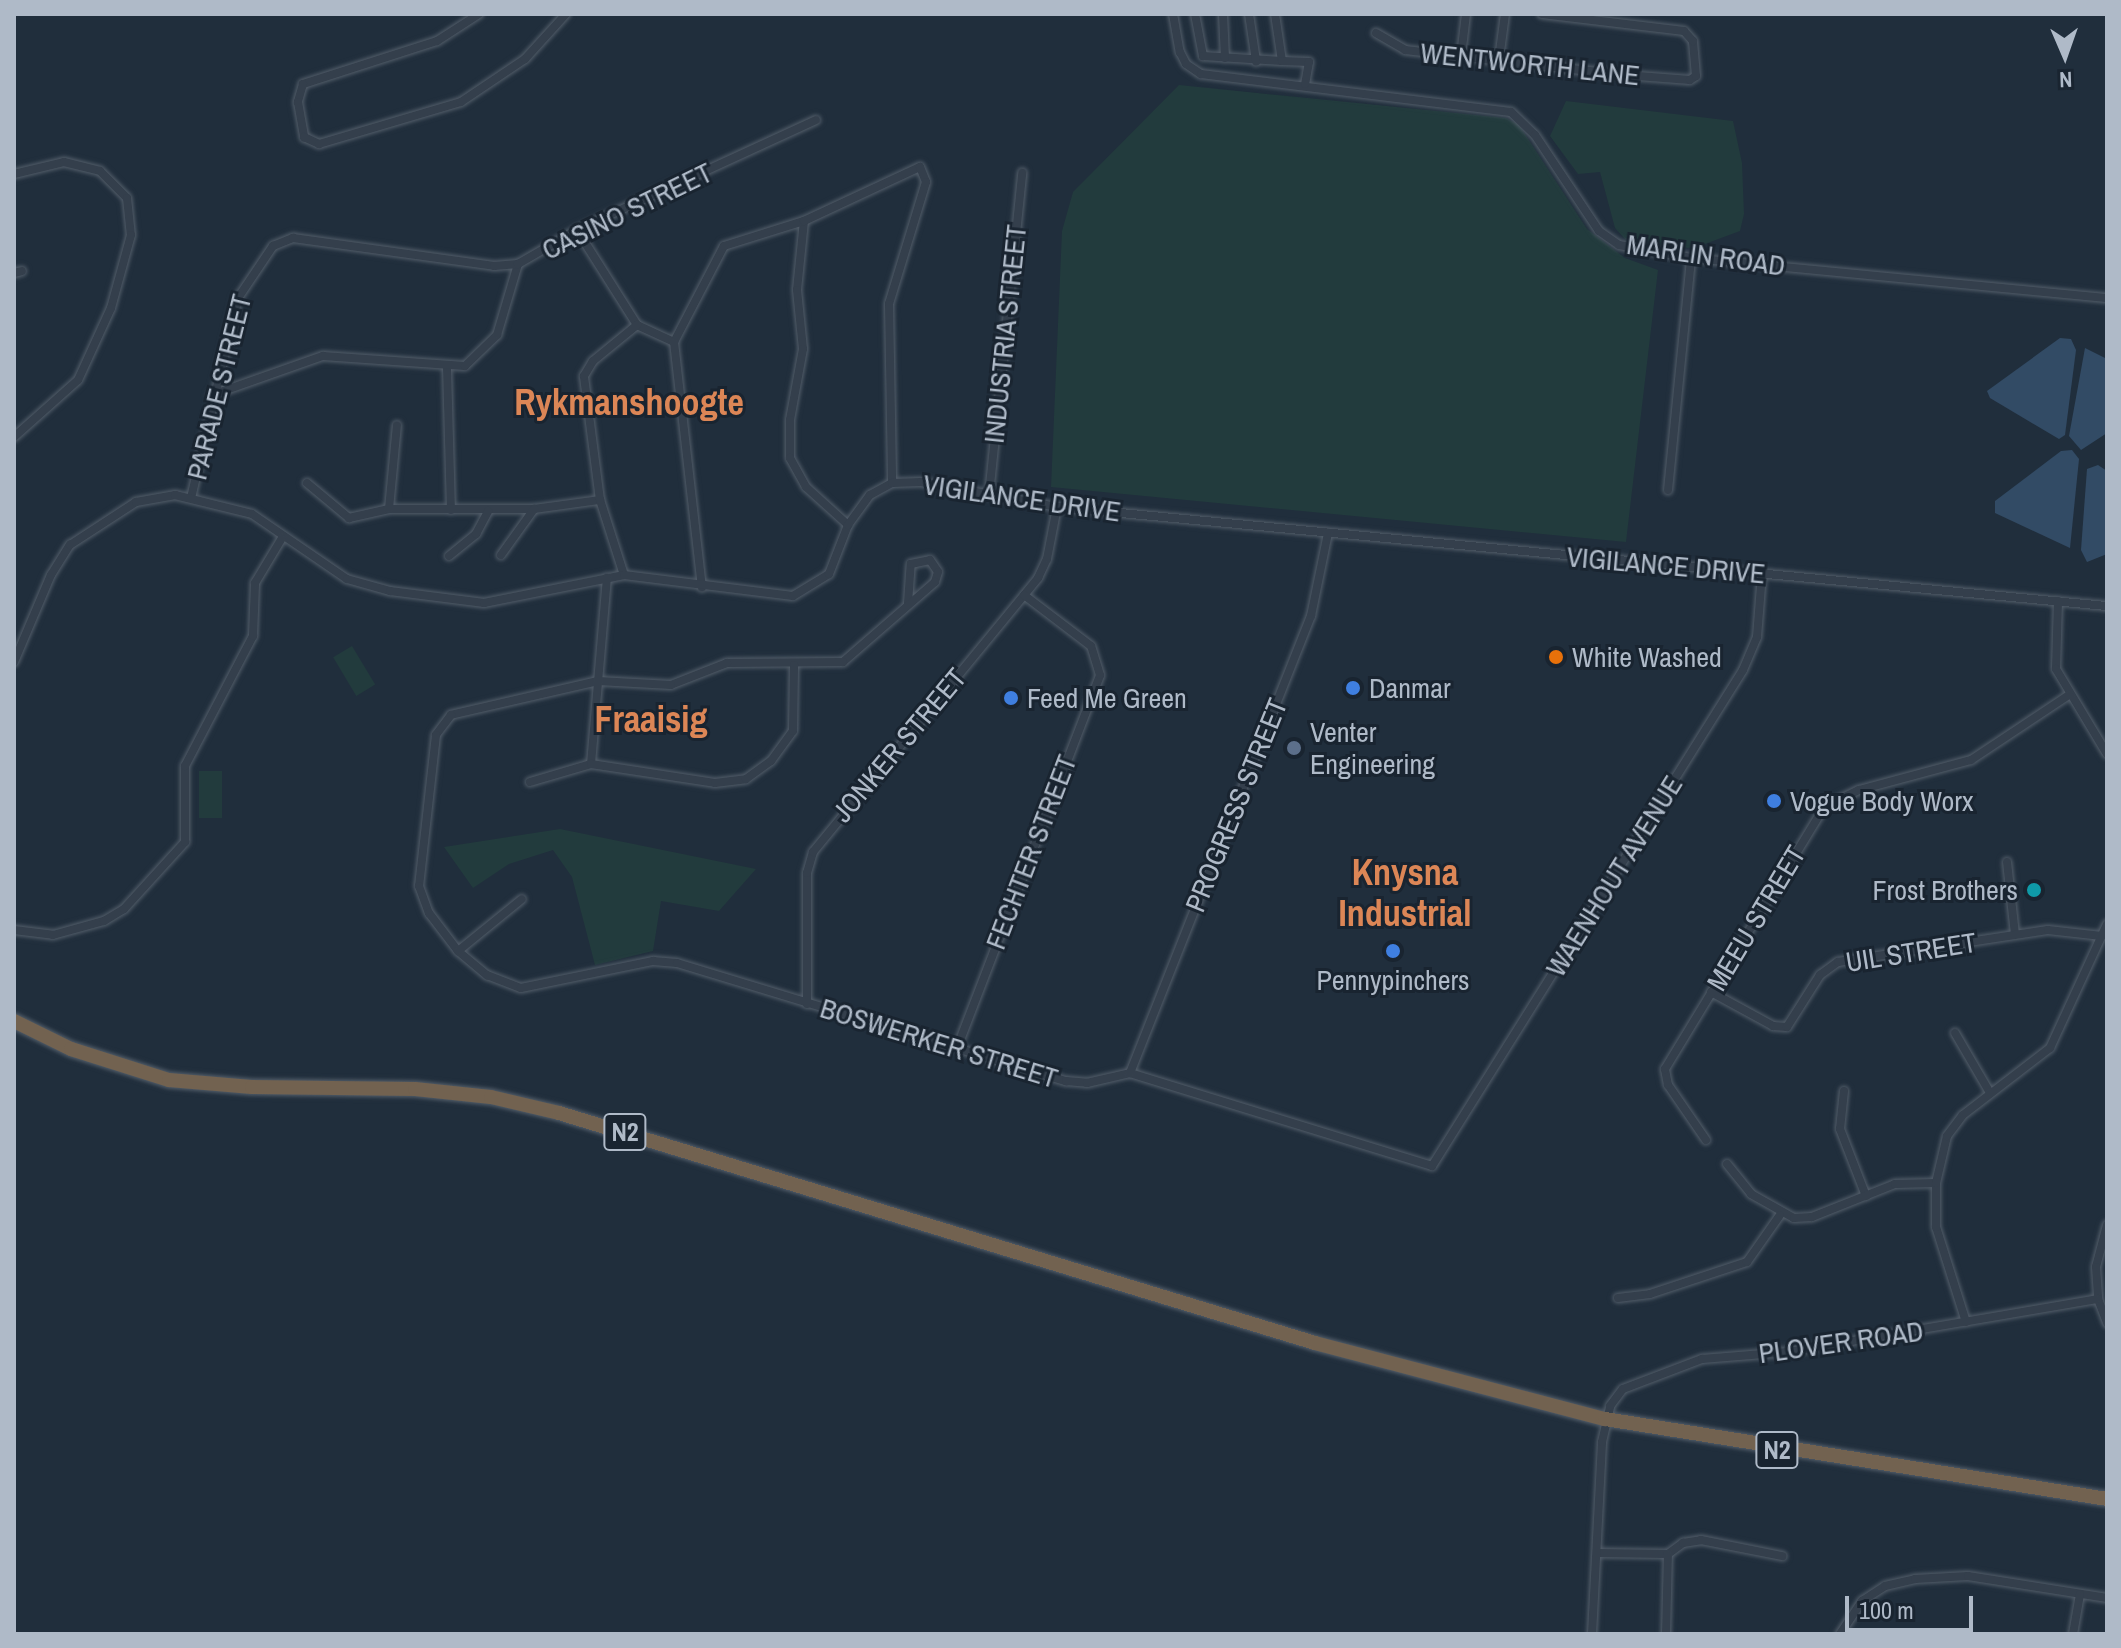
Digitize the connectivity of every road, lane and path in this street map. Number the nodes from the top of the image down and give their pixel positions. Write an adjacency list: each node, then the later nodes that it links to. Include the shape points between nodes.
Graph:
1 (479, 14): 2 (street, via 422,47 303,84 298,102 304,137 319,144 461,102 525,59)
2 (566, 14)
3 (1173, 14): 19 (street, MARLIN ROAD, via 1180,52 1192,69)
4 (1195, 14): 15 (street, via 1200,54)
5 (1223, 14): 15 (street)
6 (1249, 14): 17 (street)
7 (1275, 14): 18 (street)
8 (1466, 14): 14 (street)
9 (1505, 14): 16 (street)
10 (1542, 14): 11 (street)
11 (1579, 16): 12 (street)
12 (1614, 18): 16 (street, WENTWORTH LANE, via 1681,30 1693,41 1696,73 1690,80)
13 (1376, 33): 14 (street, WENTWORTH LANE, via 1396,48)
14 (1461, 56): 16 (street, WENTWORTH LANE)
15 (1225, 58): 17 (street)
16 (1499, 59)
17 (1256, 61): 18 (street)
18 (1282, 61): 19 (street, via 1309,62)
19 (1305, 84): 25 (street, MARLIN ROAD, via 1511,112 1535,135 1599,231 1619,245)
20 (816, 120): 24 (street, CASINO STREET)
21 (1022, 173): 37 (street, INDUSTRIA STREET)
22 (14, 174): 33 (street, via 64,162 100,171 127,198 131,235 111,308 78,380)
23 (804, 221): 29 (street, via 724,246); 35 (street, via 915,167 923,170 926,182 889,304); 45 (street, via 797,290 803,349 790,420 790,458 806,487)
24 (577, 230): 26 (street, CASINO STREET); 28 (street)
25 (1691, 258): 27 (street, MARLIN ROAD); 36 (street)
26 (518, 264): 30 (street, CASINO STREET, via 490,347 465,366); 31 (street, PARADE STREET, via 494,266 293,238 282,241 255,266 238,298)
27 (2107, 298)
28 (637, 325): 29 (street); 39 (street, via 593,361 584,376)
29 (674, 342): 53 (street)
30 (447, 368): 31 (street, via 323,356); 43 (street)
31 (212, 395): 38 (street, PARADE STREET)
32 (397, 425): 41 (street)
33 (14, 437)
34 (307, 483): 41 (street, via 344,517)
35 (892, 483): 37 (street, VIGILANCE DRIVE, via 921,482); 45 (street, VIGILANCE DRIVE, via 870,495)
36 (1668, 490)
37 (989, 495): 40 (street, VIGILANCE DRIVE)
38 (191, 498): 47 (street, VIGILANCE DRIVE, via 236,506); 58 (street, VIGILANCE DRIVE, via 175,495 136,502 70,545 51,575)
39 (600, 500): 42 (street); 51 (street)
40 (1057, 507): 46 (street, VIGILANCE DRIVE); 54 (street, JONKER STREET, via 1047,559)
41 (389, 509): 43 (street)
42 (534, 509): 44 (street); 48 (street)
43 (451, 510): 44 (street)
44 (488, 511): 49 (street, via 476,534)
45 (848, 525): 53 (street, VIGILANCE DRIVE, via 837,561 807,591 776,596)
46 (1328, 533): 50 (street, VIGILANCE DRIVE); 77 (street, PROGRESS STREET, via 1311,616)
47 (282, 538): 52 (street, VIGILANCE DRIVE, via 347,579 414,596 505,602); 68 (street, via 255,583 253,636 185,766 185,842 124,909 104,921 53,935)
48 (501, 555)
49 (449, 556)
50 (1762, 574): 55 (street, VIGILANCE DRIVE); 82 (street, WAENHOUT AVENUE, via 1757,637 1743,670)
51 (624, 575): 52 (street, VIGILANCE DRIVE); 53 (street, VIGILANCE DRIVE)
52 (607, 578): 60 (street)
53 (702, 587)
54 (1024, 595): 73 (street, JONKER STREET, via 813,852 807,873); 76 (street, FECHTER STREET, via 1091,646 1100,675)
55 (2058, 601): 57 (street, VIGILANCE DRIVE); 61 (street, via 2054,660)
56 (908, 603): 56 (street, via 935,582 938,572 930,560 911,564); 59 (street, via 843,662)
57 (2107, 606)
58 (14, 662)
59 (794, 665): 60 (street, via 727,663 661,686); 63 (street, via 793,731 771,761 746,779 715,783)
60 (598, 681): 63 (street); 71 (street, BOSWERKER STREET, via 519,696 451,715 441,723 419,886 429,913)
61 (2069, 695): 62 (street); 72 (street, MEEU STREET, via 1971,760 1859,790 1824,807)
62 (2107, 754)
63 (591, 764): 64 (street)
64 (530, 782)
65 (2007, 862): 69 (street)
66 (522, 899): 71 (street)
67 (2107, 924): 70 (street)
68 (14, 930)
69 (2015, 934): 70 (street, UIL STREET, via 2062,930); 72 (street, UIL STREET, via 1838,962 1820,975 1787,1027 1773,1026)
70 (2102, 936): 79 (street, via 2050,1048)
71 (458, 951): 73 (street, BOSWERKER STREET, via 487,975 521,988 653,961 677,963)
72 (1711, 992): 80 (street, MEEU STREET, via 1665,1069 1668,1085)
73 (807, 1004): 76 (street, BOSWERKER STREET)
74 (14, 1021): 91 (highway, N2, via 95,1058 169,1080 428,1090 559,1113 1315,1343)
75 (1955, 1033): 79 (street)
76 (957, 1048): 77 (street, BOSWERKER STREET, via 1079,1084)
77 (1130, 1073): 82 (street, BOSWERKER STREET)
78 (1844, 1091): 84 (street, via 1840,1129)
79 (1990, 1093): 83 (street, via 1952,1125)
80 (1706, 1140)
81 (1727, 1164): 85 (street, via 1751,1194)
82 (1432, 1166)
83 (1936, 1183): 84 (street, via 1908,1181); 89 (street, via 1936,1227)
84 (1866, 1196): 85 (street, via 1812,1217)
85 (1780, 1215): 87 (street, via 1747,1262 1650,1294)
86 (2107, 1225): 88 (street, via 2097,1255)
87 (1618, 1298)
88 (2098, 1299): 89 (street, PLOVER ROAD); 90 (street)
89 (1966, 1322): 91 (street, PLOVER ROAD, via 1673,1366 1623,1389)
90 (2107, 1323)
91 (1605, 1419): 92 (highway, N2); 93 (street)
92 (2107, 1499)
93 (1597, 1553): 94 (street); 98 (street)
94 (1668, 1554): 95 (street, via 1683,1543 1701,1540); 99 (street)
95 (1782, 1556)
96 (2080, 1595): 97 (street); 100 (street, via 1968,1576 1915,1579 1885,1586 1862,1601); 101 (street)
97 (2107, 1598)
98 (1592, 1634)
99 (1666, 1634)
100 (1840, 1634)
101 (2073, 1634)

